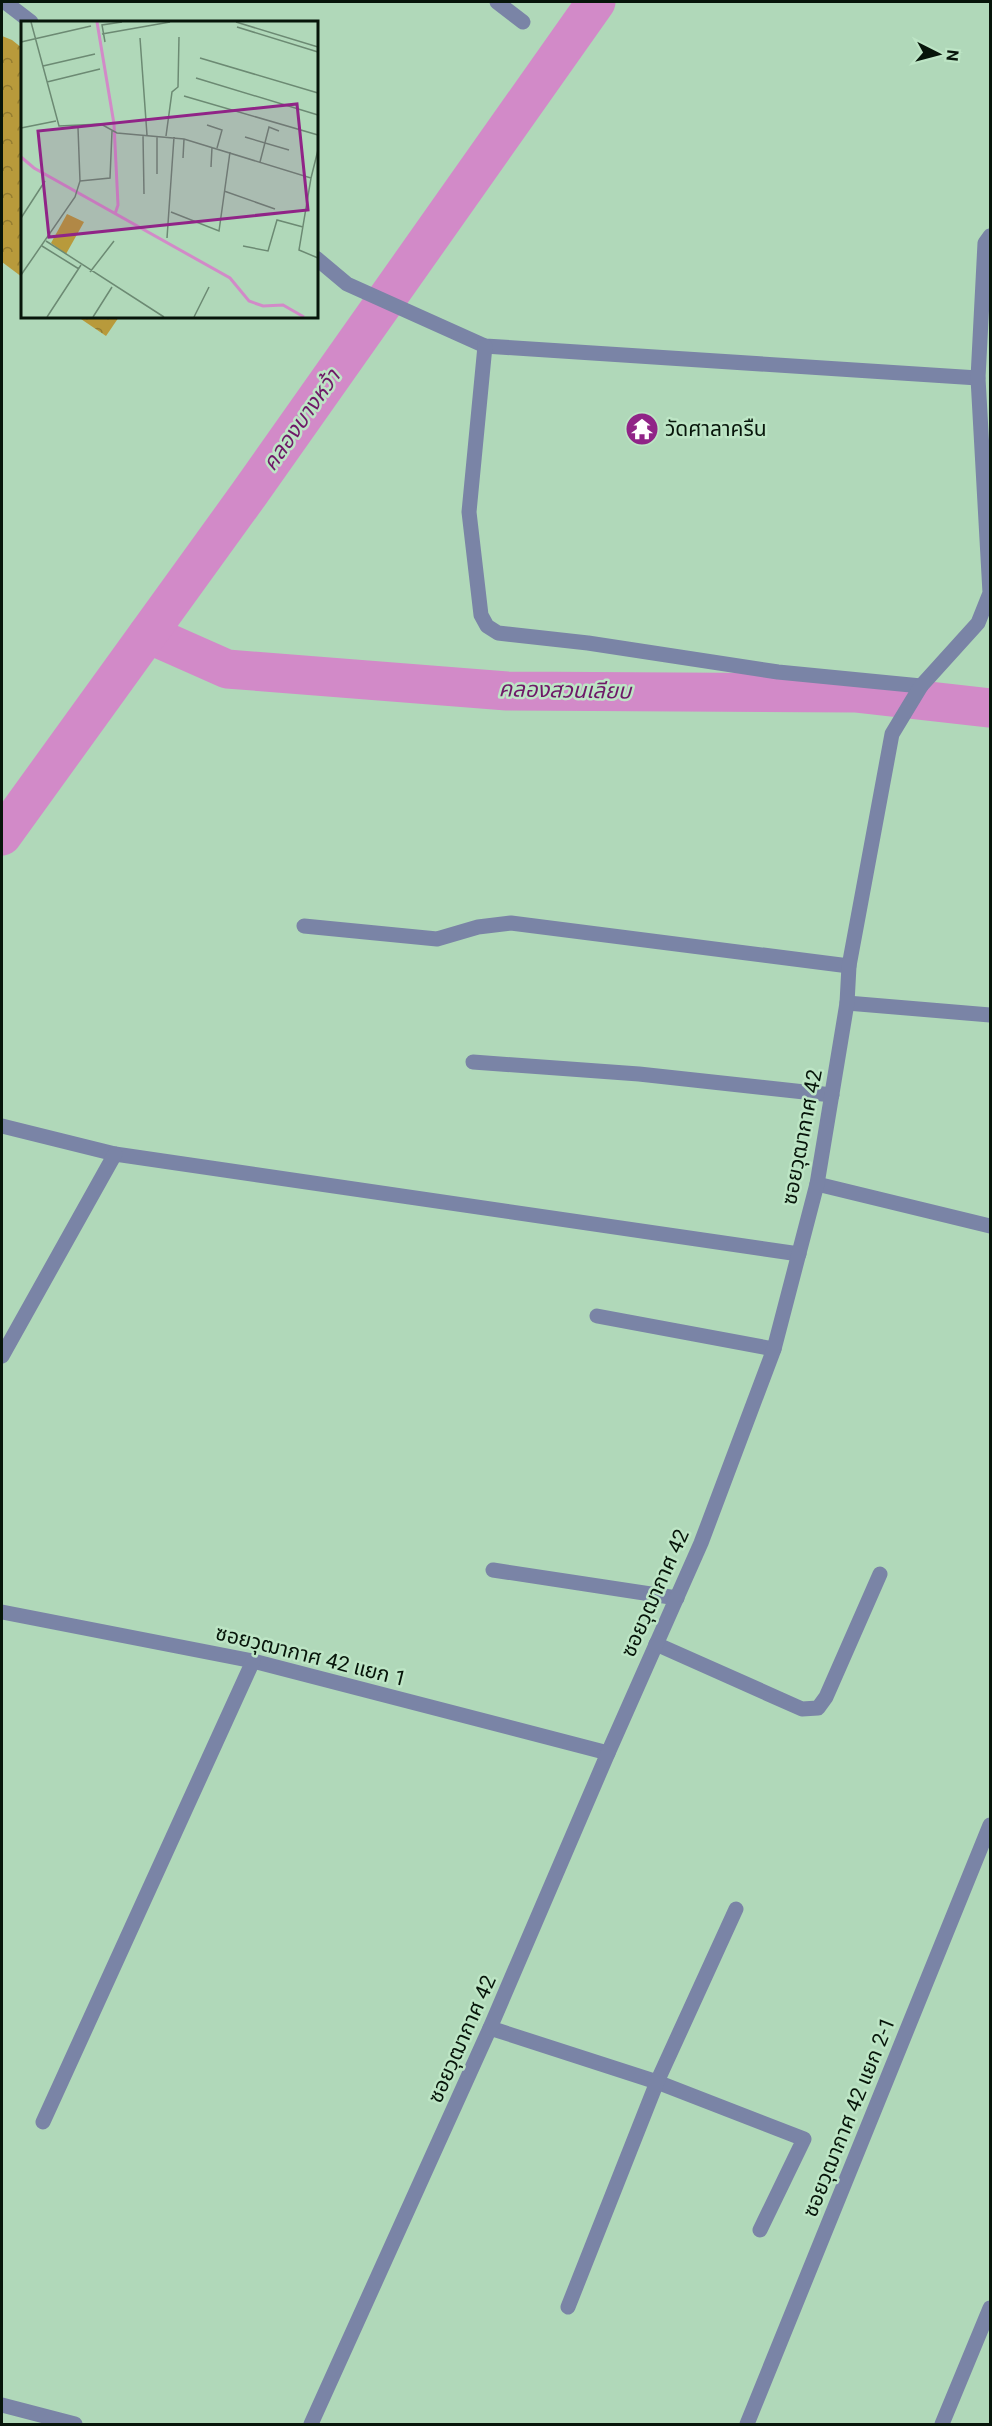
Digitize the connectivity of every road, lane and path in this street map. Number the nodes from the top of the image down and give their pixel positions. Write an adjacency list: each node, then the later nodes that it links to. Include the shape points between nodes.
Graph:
1 (5, 2): 3 (street)
2 (497, 2): 4 (street)
3 (30, 21)
4 (523, 22)
5 (990, 236): 8 (street, via 985,243)
6 (318, 260): 7 (street, via 347,284)
7 (486, 346): 8 (street); 9 (street, via 469,512 481,615 487,626 498,633)
8 (978, 378): 9 (street, via 990,592 978,622)
9 (919, 690): 11 (street, ซอยวุฒากาศ 42, via 892,734)
10 (304, 926): 11 (street, via 437,939 478,927 511,923)
11 (849, 966): 12 (street, ซอยวุฒากาศ 42)
12 (847, 1003): 13 (street); 15 (street, ซอยวุฒากาศ 42)
13 (990, 1016)
14 (473, 1062): 15 (street, via 639,1074)
15 (832, 1095): 18 (street, ซอยวุฒากาศ 42)
16 (2, 1126): 17 (street)
17 (115, 1154): 20 (street); 23 (street)
18 (817, 1184): 19 (street); 20 (street, ซอยวุฒากาศ 42)
19 (990, 1226)
20 (799, 1254): 22 (street, ซอยวุฒากาศ 42)
21 (597, 1316): 22 (street)
22 (774, 1349): 26 (street, ซอยวุฒากาศ 42)
23 (2, 1356)
24 (493, 1570): 26 (street)
25 (880, 1574): 28 (street, via 818,1708 802,1709)
26 (677, 1598): 28 (street, ซอยวุฒากาศ 42)
27 (2, 1612): 29 (street, ซอยวุฒากาศ 42 แยก 1)
28 (656, 1644): 30 (street, ซอยวุฒากาศ 42)
29 (253, 1660): 30 (street, ซอยวุฒากาศ 42 แยก 1); 35 (street)
30 (608, 1753): 33 (street, ซอยวุฒากาศ 42)
31 (990, 1825): 42 (street, ซอยวุฒากาศ 42 แยก 2-1)
32 (736, 1909): 34 (street)
33 (490, 2028): 34 (street); 41 (street, ซอยวุฒากาศ 42)
34 (657, 2082): 36 (street, via 804,2139); 37 (street)
35 (43, 2122)
36 (760, 2230)
37 (568, 2307)
38 (990, 2308): 43 (street)
39 (2, 2405): 40 (street)
40 (75, 2424)
41 (311, 2424)
42 (747, 2424)
43 (942, 2424)

